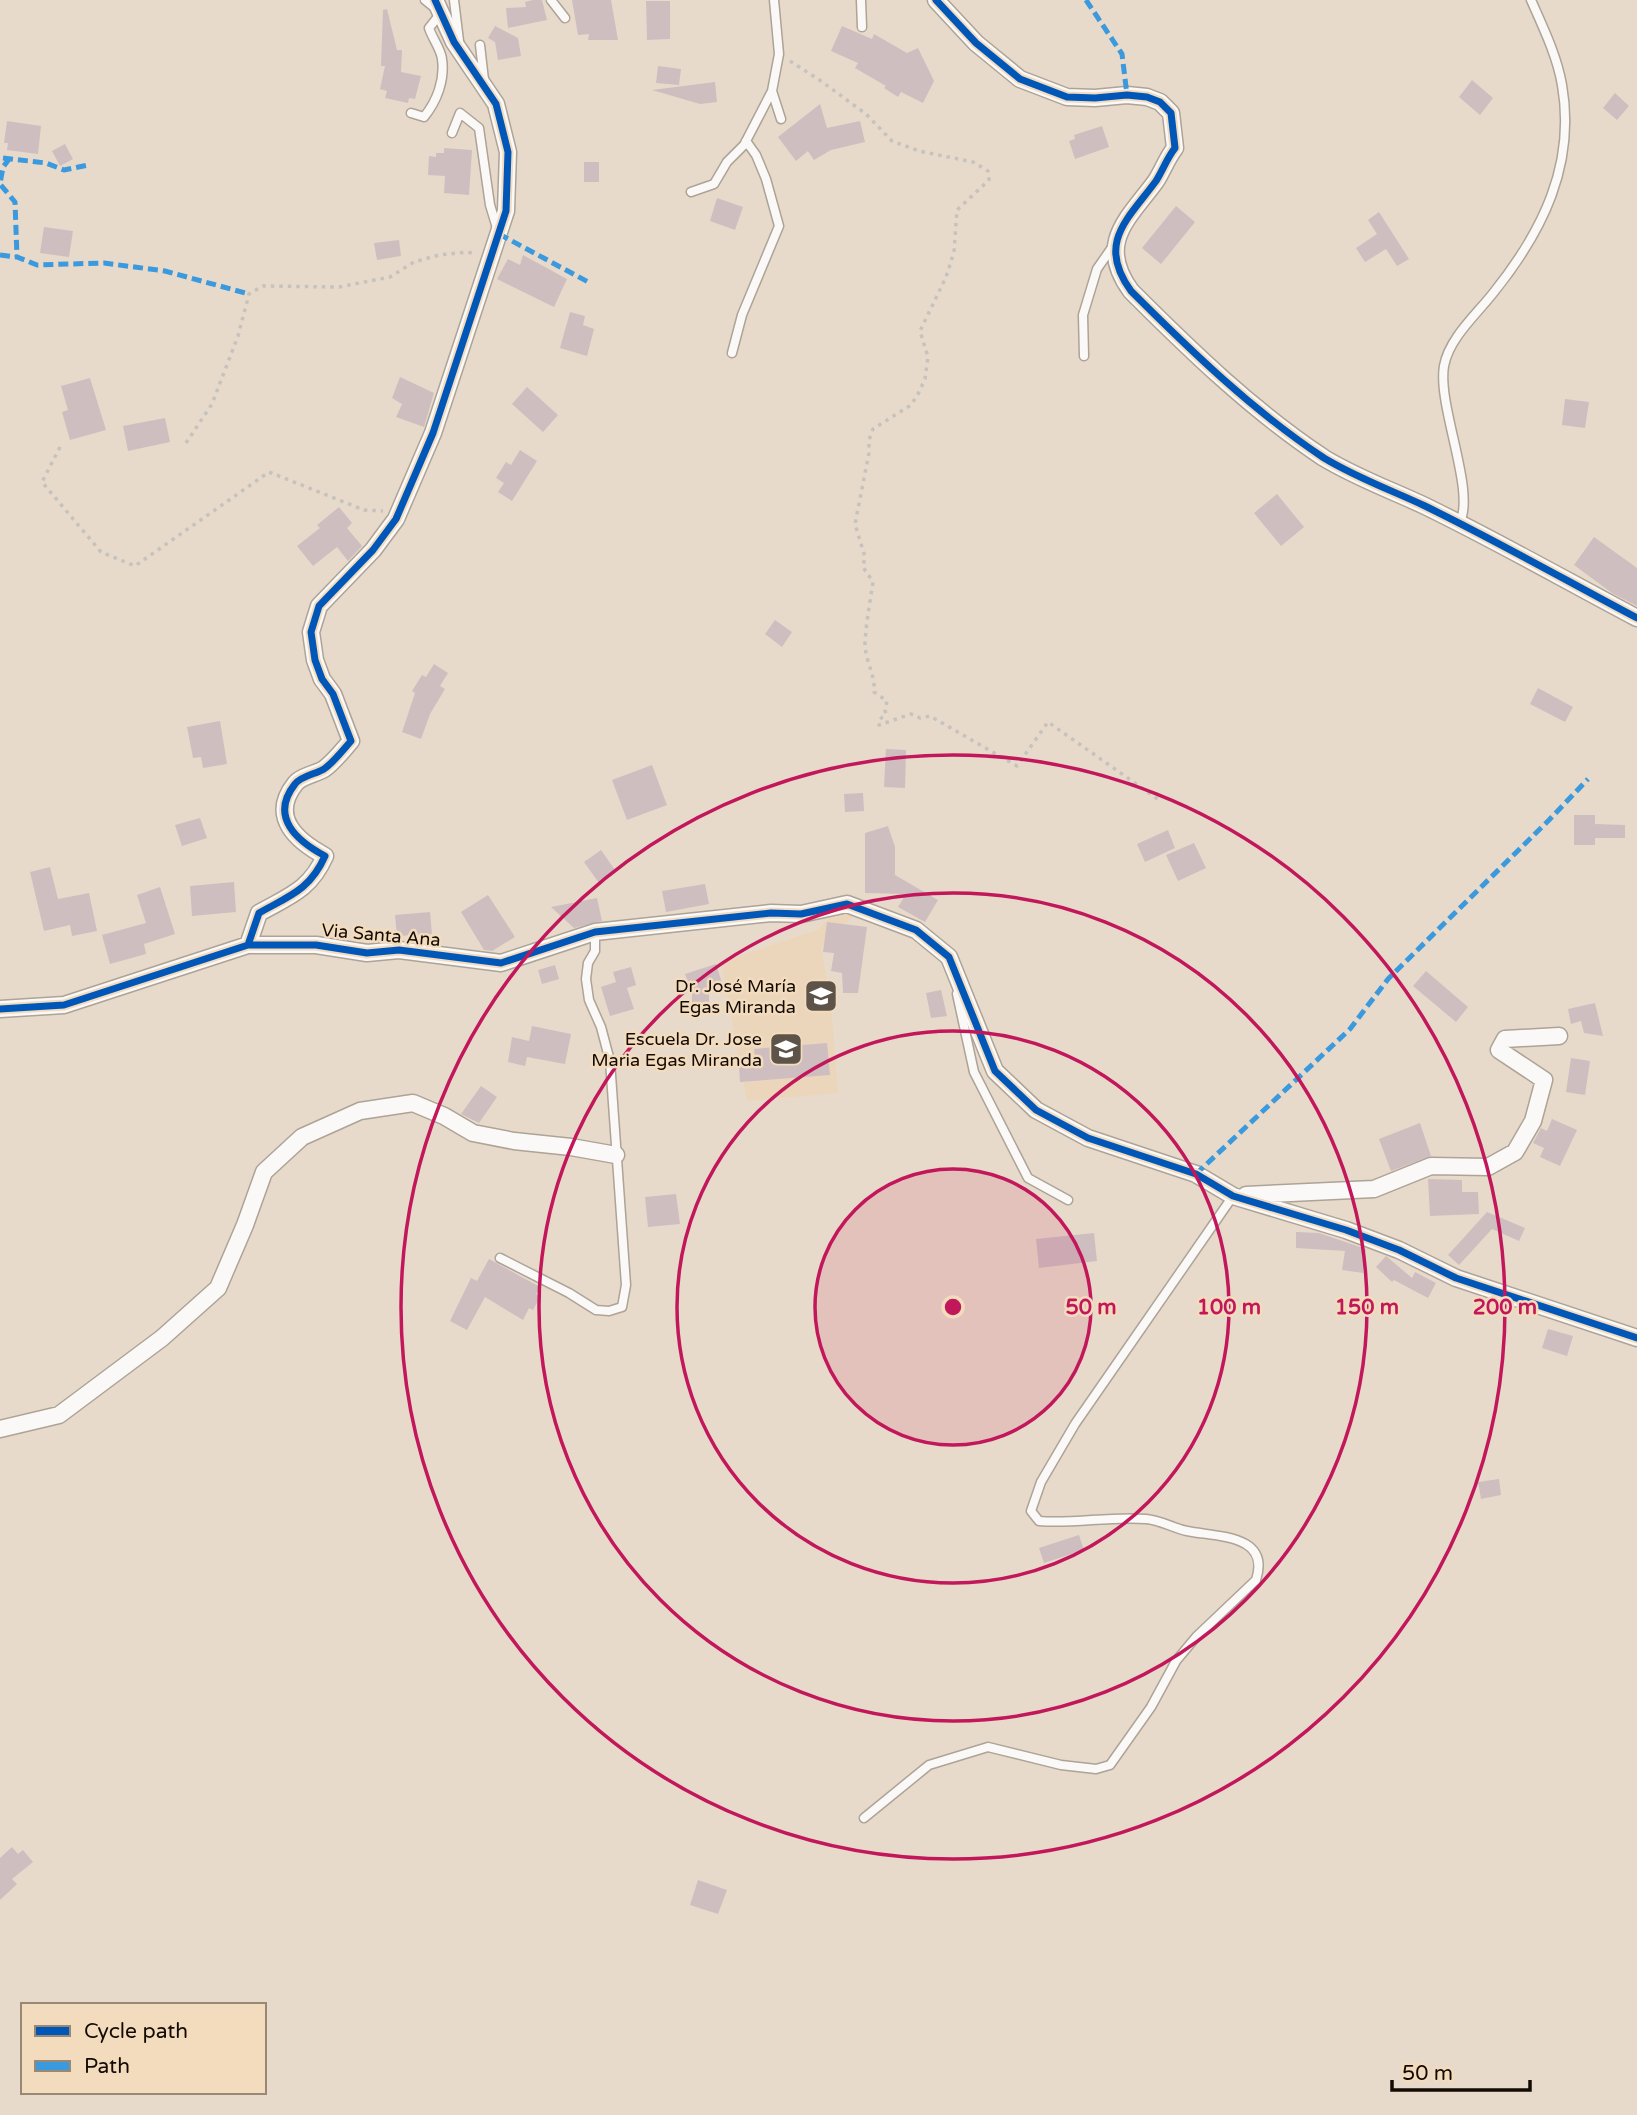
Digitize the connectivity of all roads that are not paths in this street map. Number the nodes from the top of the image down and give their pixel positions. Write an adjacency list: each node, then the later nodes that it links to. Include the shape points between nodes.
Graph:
1 (425, 0): 8 (lane)
2 (454, 0): 12 (lane)
3 (551, 0): 9 (lane)
4 (774, 0): 14 (lane, via 779,54)
5 (861, 0): 10 (lane)
6 (936, 0): 21 (street, via 976,43 1020,79 1067,96 1147,97 1171,113 1175,148 1126,218)
7 (1531, 0): 24 (lane, via 1562,84 1563,146 1549,202 1531,241 1452,344 1445,363 1444,395 1463,506)
8 (438, 6): 12 (street); 15 (lane, via 429,28 442,57 437,101 424,117)
9 (565, 18)
10 (862, 27)
11 (480, 45): 13 (lane)
12 (460, 51): 13 (street)
13 (486, 90): 20 (street, via 496,104 508,152 506,211)
14 (772, 90): 16 (lane); 18 (lane)
15 (411, 113)
16 (781, 119)
17 (452, 133): 20 (lane, via 460,113 479,128)
18 (746, 141): 19 (lane, via 714,184); 22 (lane, via 766,179 779,226 742,315)
19 (691, 192)
20 (499, 234): 27 (street, via 433,433 396,519 319,606 311,632 315,660 351,741 325,768 296,782 284,807 289,829 304,845 325,856 307,886 259,913)
21 (1117, 241): 23 (lane, via 1097,269 1083,315); 24 (street, via 1117,264 1131,291 1245,399 1341,468)
22 (733, 353)
23 (1084, 356)
24 (1459, 524): 25 (street)
25 (1637, 618)
26 (595, 932): 27 (street, Via Santa Ana, via 501,962 399,950 366,953 316,945); 28 (street, Via Santa Ana, via 771,913 801,914 846,904 916,930); 31 (lane, via 595,951 586,979 610,1061)
27 (248, 945): 29 (street, Via Santa Ana, via 64,1005)
28 (949, 957): 32 (street, via 995,1071 1036,1110 1088,1138 1196,1174); 33 (lane, via 974,1072 1028,1178)
29 (0, 1009)
30 (1559, 1036): 32 (street, via 1505,1039 1499,1050 1544,1080 1533,1121 1515,1152 1488,1167 1431,1166 1374,1189)
31 (616, 1155): 34 (lane, via 626,1285 622,1307 596,1310); 36 (street, via 473,1133 413,1103 360,1111 337,1121 302,1137 264,1172 218,1287 209,1296 162,1338 59,1415)
32 (1233, 1196): 35 (street, via 1346,1230 1456,1278); 37 (lane, via 1075,1424 1041,1482 1031,1511 1039,1521 1148,1519 1240,1540 1254,1552 1259,1570 1256,1580 1176,1661 1152,1707 1110,1765 1096,1769 1061,1765 988,1747 929,1765)
33 (1068, 1200)
34 (500, 1258)
35 (1637, 1338)
36 (0, 1429)
37 (864, 1818)

